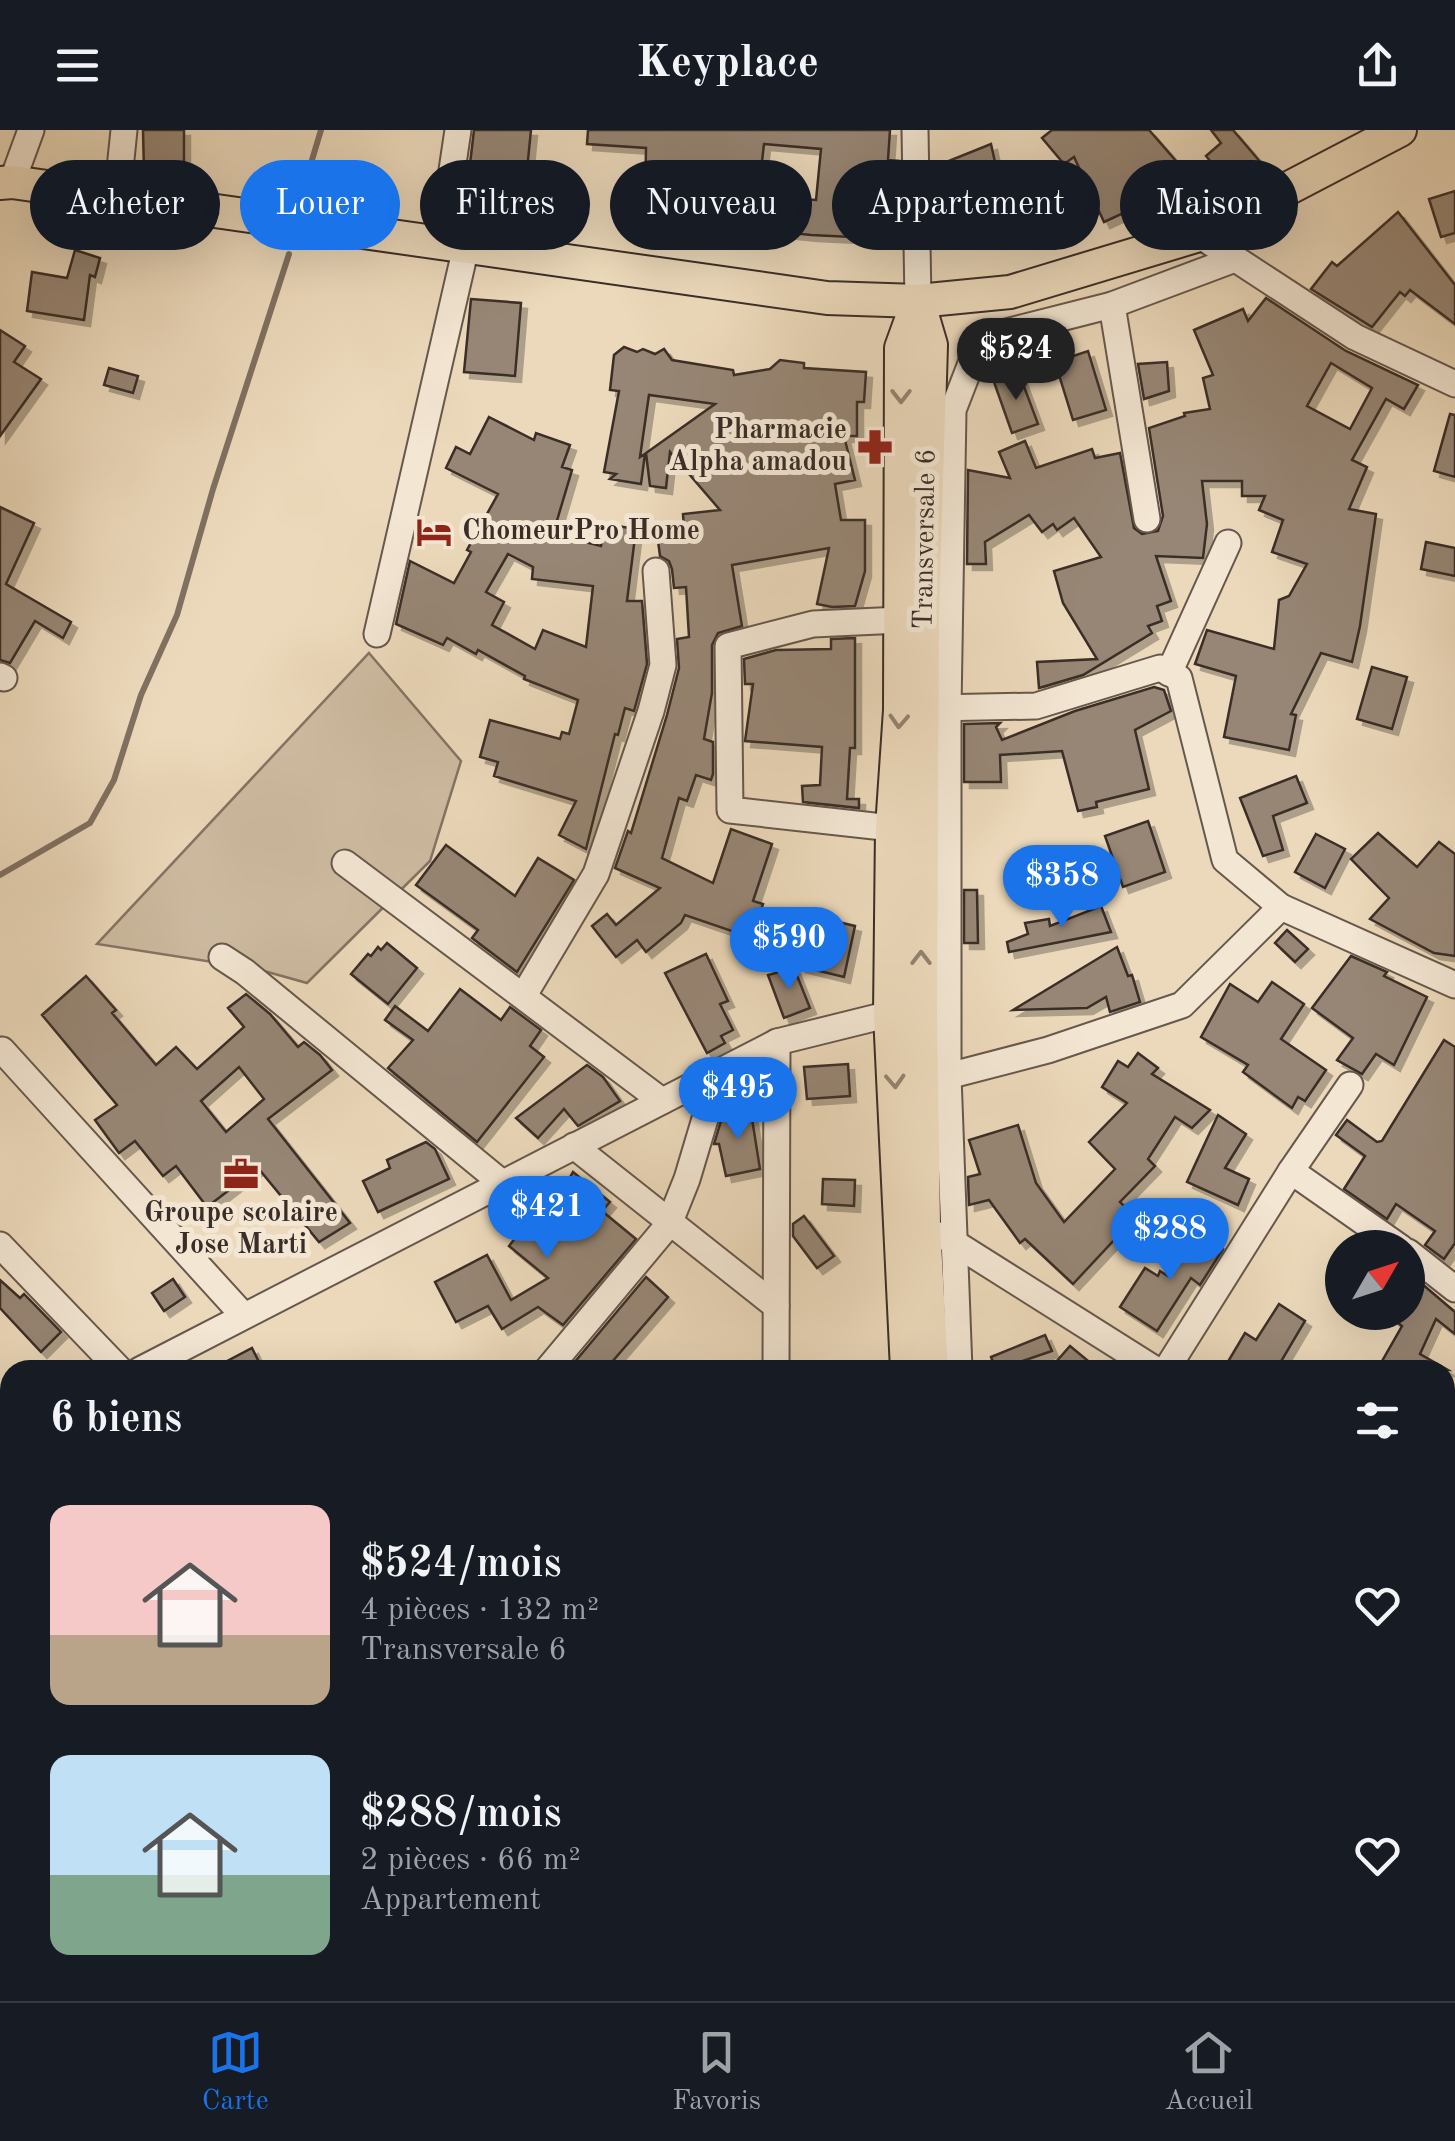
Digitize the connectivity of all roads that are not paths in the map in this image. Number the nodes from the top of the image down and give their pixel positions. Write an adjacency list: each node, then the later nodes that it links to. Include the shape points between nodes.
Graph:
1 (31, 130): 8 (street)
2 (124, 130): 6 (street)
3 (458, 130): 7 (street)
4 (915, 130): 17 (street)
5 (1400, 130): 9 (main road)
6 (120, 160)
7 (457, 160)
8 (6, 183)
9 (1298, 183)
10 (220, 213): 11 (main road)
11 (420, 241)
12 (452, 250): 24 (street)
13 (482, 250): 17 (main road, via 827,298)
14 (1149, 250): 17 (main road, via 1010,292)
15 (1222, 250): 16 (street)
16 (1235, 258): 18 (street); 19 (street, via 1354,337)
17 (918, 302): 23 (main road, Transversale 6, one-way to 23, via 901,348); 26 (main road, Transversale 6, via 931,345 923,615)
18 (1112, 305): 20 (street); 26 (street, via 1006,332 972,361 952,410)
19 (1452, 376)
20 (1147, 519)
21 (1228, 543): 25 (street)
22 (656, 571): 32 (street, via 662,665 651,711 596,874)
23 (901, 620): 27 (main road, Transversale 6, one-way to 27); 27 (street, via 813,624 728,646 730,810)
24 (377, 634)
25 (1170, 673): 26 (street, via 1160,668 1036,706); 29 (street, via 1179,678 1225,860)
26 (936, 708): 33 (main road, Transversale 6, via 934,861)
27 (892, 828): 33 (main road, Transversale 6)
28 (345, 863): 32 (street)
29 (1281, 908): 31 (street); 37 (street, via 1182,1005)
30 (222, 957): 42 (street)
31 (1455, 985)
32 (524, 995): 39 (street)
33 (920, 1021): 34 (street); 37 (street); 44 (main road, Transversale 6); 56 (main road, Transversale 6, one-way to 56)
34 (776, 1042): 36 (street); 50 (street)
35 (2, 1050): 51 (street)
36 (719, 1072): 39 (street); 43 (street)
37 (948, 1076): 46 (street)
38 (1350, 1085): 41 (street)
39 (662, 1101): 40 (street)
40 (574, 1146): 42 (street); 43 (street)
41 (1291, 1171): 45 (street); 60 (street)
42 (502, 1183): 51 (street)
43 (669, 1224): 50 (street); 54 (street)
44 (924, 1226): 46 (street); 57 (main road, Transversale 6, via 931,1333)
45 (1375, 1230)
46 (953, 1242): 58 (street); 59 (street)
47 (0, 1245): 52 (street)
48 (1425, 1261): 49 (street)
49 (1451, 1274)
50 (776, 1306): 55 (street)
51 (243, 1315): 53 (street)
52 (110, 1360)
53 (182, 1360)
54 (555, 1360)
55 (776, 1360)
56 (907, 1360)
57 (949, 1360)
58 (954, 1360)
59 (1140, 1360)
60 (1172, 1360)

